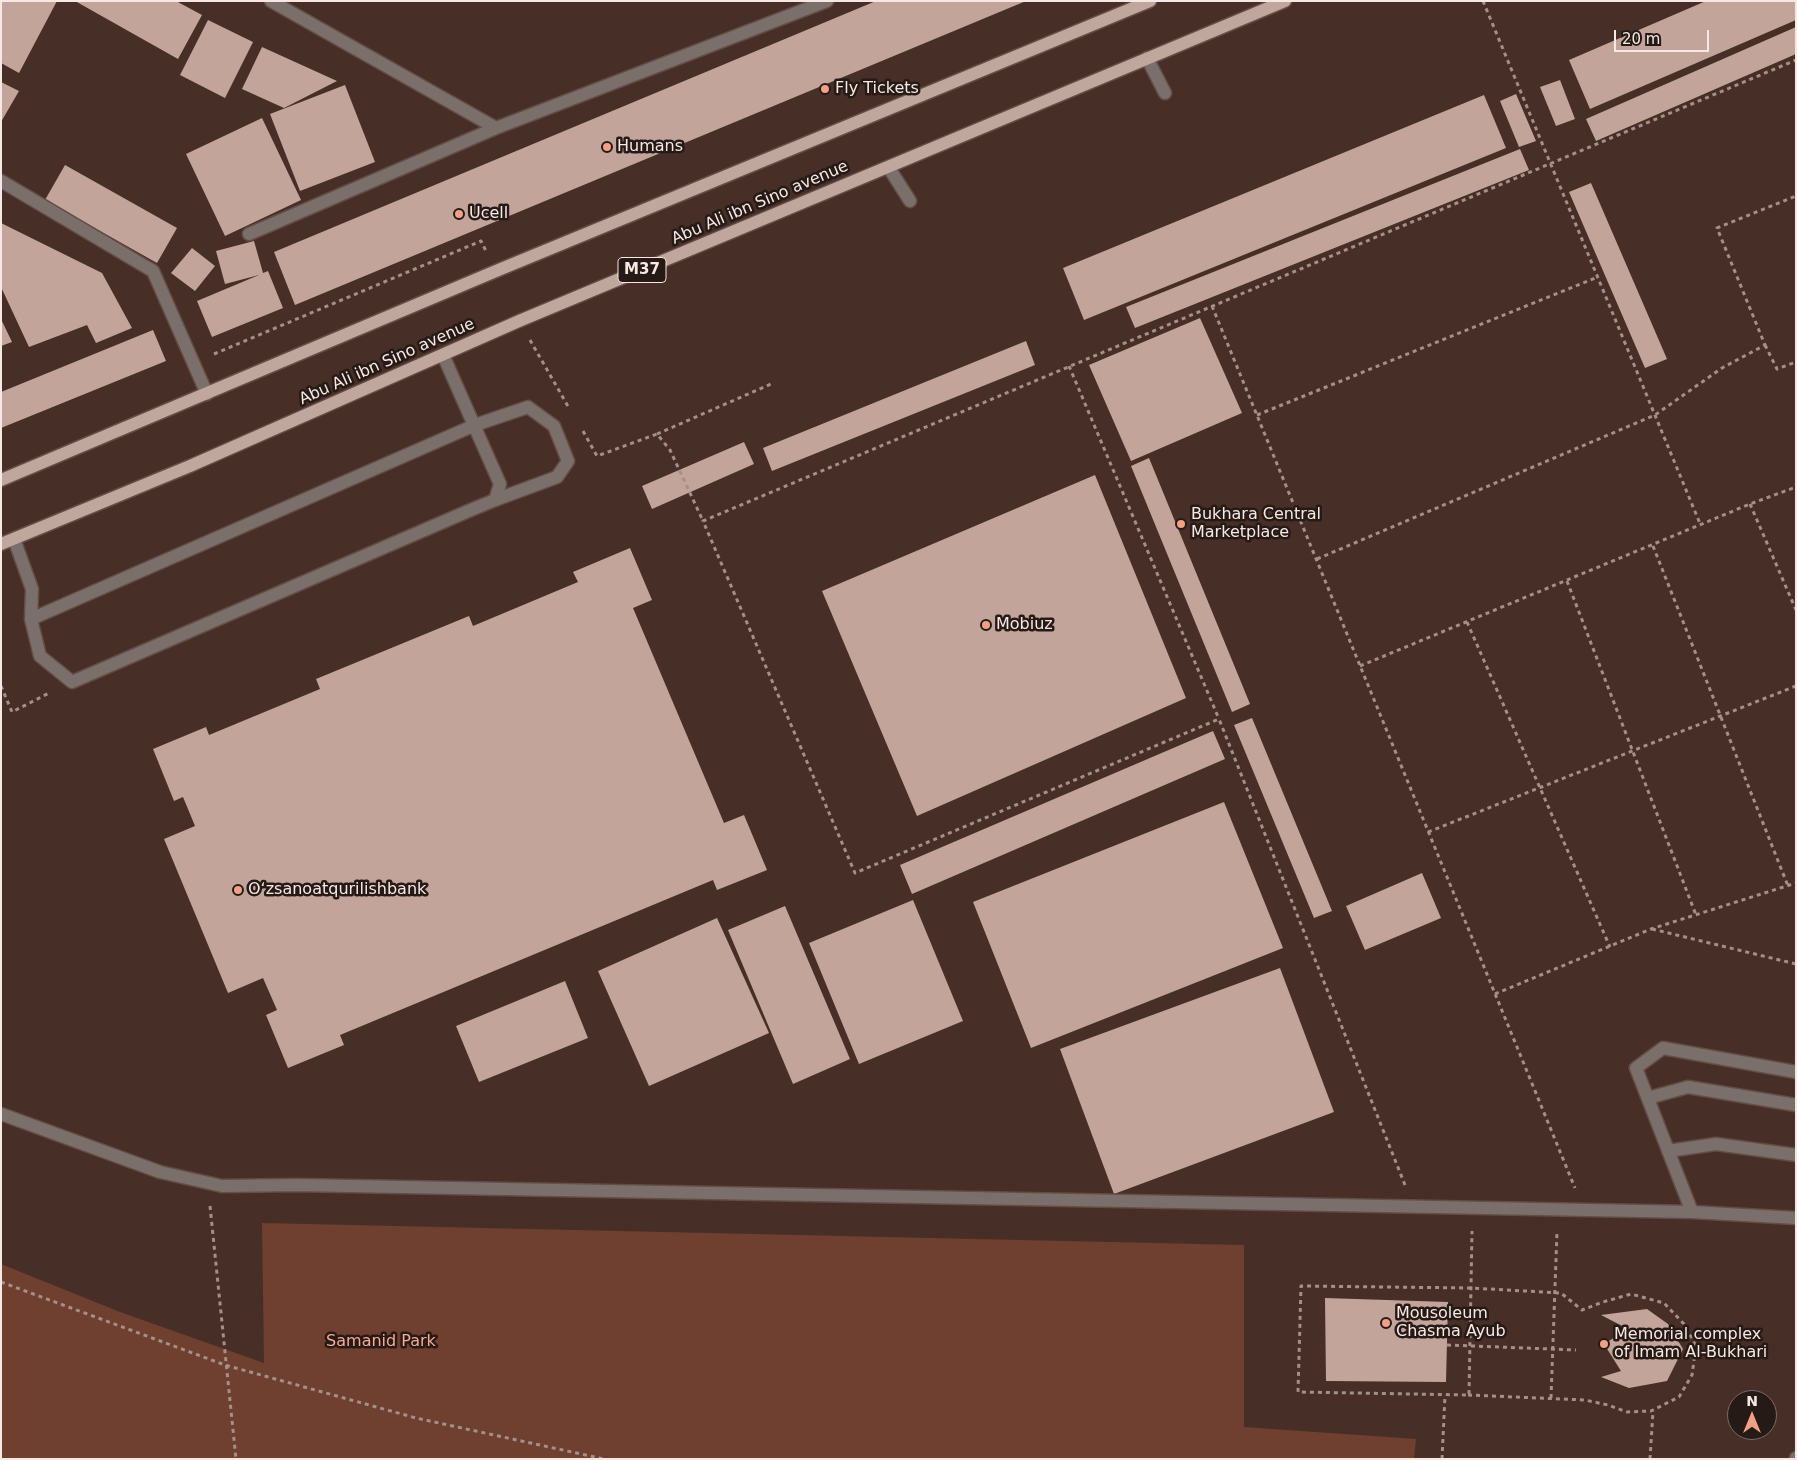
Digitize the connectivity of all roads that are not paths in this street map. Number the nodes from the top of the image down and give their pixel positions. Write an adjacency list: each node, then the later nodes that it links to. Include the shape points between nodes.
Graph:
1 (271, 1): 7 (lane)
2 (827, 1): 7 (lane)
3 (1150, 1): 13 (main road)
4 (1285, 1): 5 (main road, Abu Ali ibn Sino avenue / M37)
5 (1147, 58): 6 (lane); 8 (main road, Abu Ali ibn Sino avenue / M37)
6 (1164, 93)
7 (496, 128): 11 (lane)
8 (889, 168): 10 (lane); 12 (main road, Abu Ali ibn Sino avenue / M37)
9 (1, 180): 13 (lane, via 153,271)
10 (910, 201)
11 (249, 234)
12 (443, 354): 14 (lane); 17 (main road, Abu Ali ibn Sino avenue / M37, via 190,466)
13 (207, 394): 15 (main road)
14 (475, 425): 16 (lane, via 500,484); 16 (lane, via 528,407 554,426 568,462 557,477); 19 (lane)
15 (1, 480)
16 (495, 500): 19 (lane, via 72,682 40,656)
17 (14, 539): 18 (main road, Abu Ali ibn Sino avenue / M37); 19 (lane, via 32,590)
18 (1, 544)
19 (31, 619)
20 (1796, 1072): 21 (lane, via 1663,1048 1636,1068)
21 (1648, 1098): 22 (lane, via 1688,1087); 24 (lane)
22 (1796, 1105)
23 (1, 1114): 26 (lane, via 160,1172 222,1186)
24 (1668, 1151): 25 (lane, via 1716,1144); 26 (lane)
25 (1796, 1154)
26 (1692, 1212): 27 (lane)
27 (1796, 1218)

